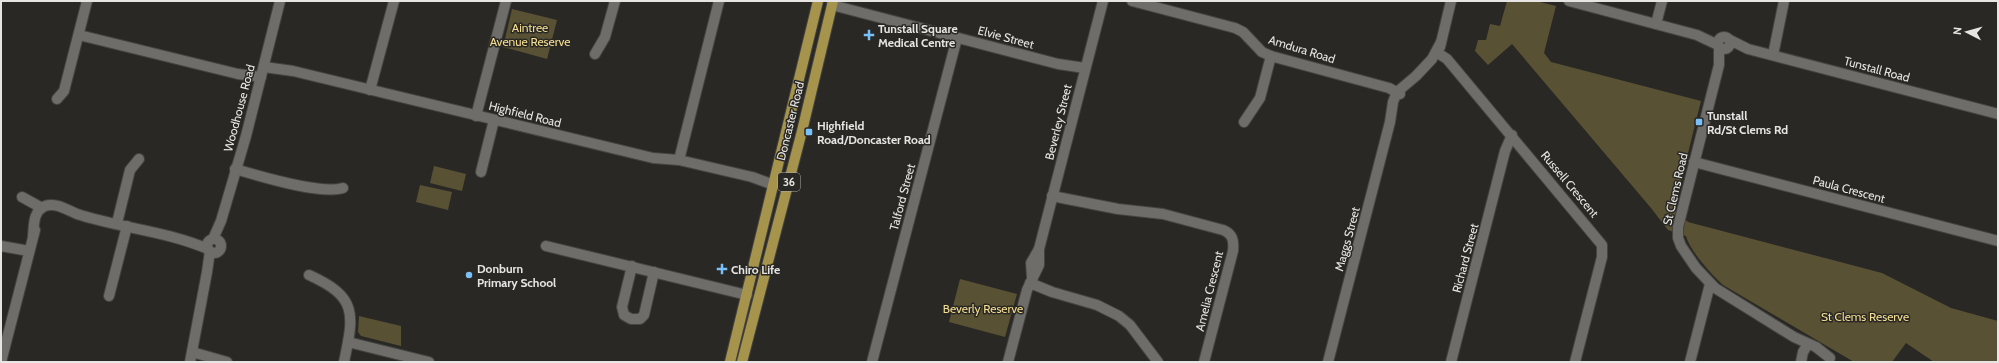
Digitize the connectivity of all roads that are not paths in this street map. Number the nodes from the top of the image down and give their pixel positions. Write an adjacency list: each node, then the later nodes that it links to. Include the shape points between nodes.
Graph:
1 (87, 1): 16 (street)
2 (280, 1): 23 (street, Woodhouse Road)
3 (394, 1): 26 (street)
4 (506, 1): 30 (street)
5 (615, 1): 20 (street, via 605,37)
6 (719, 1): 35 (street)
7 (818, 1): 39 (main road, Doncaster Road / 36)
8 (1103, 1): 24 (street, Beverley Street)
9 (1132, 1): 22 (street, Amdura Road, via 1235,28 1243,32 1262,52)
10 (1451, 1): 19 (street)
11 (1568, 1): 15 (street, Tunstall Road)
12 (1662, 1): 15 (street)
13 (1784, 1): 21 (street)
14 (832, 3): 17 (street, Elvie Street); 40 (main road, Doncaster Road / 36)
15 (1656, 24): 18 (street, Tunstall Road)
16 (79, 35): 25 (street); 28 (street, via 64,91)
17 (957, 38): 24 (street, Elvie Street); 72 (street, Talford Street)
18 (1724, 44): 21 (street, Tunstall Road); 36 (street, St Clems Road)
19 (1438, 53): 27 (street, via 1432,66); 33 (street, Russell Crescent, via 1447,59)
20 (595, 54)
21 (1770, 54): 29 (street, Tunstall Road)
22 (1271, 56): 27 (street, Amdura Road); 32 (street, via 1260,98)
23 (264, 64): 25 (street, Woodhouse Road); 26 (street, Highfield Road)
24 (1085, 71): 42 (street, Beverley Street)
25 (260, 80): 37 (street, Woodhouse Road)
26 (370, 90): 30 (street, Highfield Road)
27 (1400, 91): 76 (street, Maggs Street, via 1393,102)
28 (57, 99)
29 (1998, 114)
30 (476, 116): 31 (street, Highfield Road)
31 (494, 120): 35 (street, Highfield Road, via 653,158); 38 (street)
32 (1244, 122)
33 (1514, 138): 77 (street, Richard Street, via 1504,160); 78 (street, Russell Crescent, via 1602,245 1602,257)
34 (139, 158): 46 (street, via 130,170)
35 (680, 160): 39 (street, Highfield Road, via 752,177 762,177)
36 (1694, 162): 49 (street, Paula Crescent); 58 (street, St Clems Road, via 1678,228 1678,238 1688,256)
37 (236, 169): 41 (street, via 317,189); 51 (street, Woodhouse Road)
38 (481, 172)
39 (775, 183): 40 (main road); 59 (main road, Doncaster Road / 36)
40 (788, 186): 71 (main road, Doncaster Road / 36)
41 (343, 188)
42 (1053, 193): 57 (street, Beverley Street, via 1039,249 1039,265); 75 (street, Amelia Crescent, via 1113,208 1164,214 1223,230 1230,235 1233,240 1233,251)
43 (22, 197): 44 (street)
44 (42, 208): 45 (street, via 47,205 54,206); 48 (street, via 35,217)
45 (77, 214): 46 (street); 48 (street, via 46,211 41,215)
46 (117, 223): 47 (street)
47 (127, 226): 51 (street); 60 (street)
48 (33, 236): 53 (street)
49 (1998, 241)
50 (1, 246): 53 (street)
51 (213, 246): 63 (street, Woodhouse Road)
52 (546, 246): 54 (street)
53 (29, 253): 65 (street)
54 (632, 266): 55 (street); 55 (street, via 622,308 624,315 631,319 640,319 644,315)
55 (654, 272): 59 (street)
56 (309, 275): 61 (street, via 334,288 344,299 351,320)
57 (1029, 283): 73 (street, Beverley Street); 74 (street, via 1097,305 1119,316 1130,325)
58 (1710, 284): 62 (street, St Clems Road, via 1725,296 1794,337 1804,340); 79 (street)
59 (747, 295): 70 (main road, Doncaster Road / 36)
60 (109, 296)
61 (348, 342): 68 (street); 69 (street)
62 (1807, 347): 64 (street, St Clems Road, via 1816,347); 80 (street); 81 (street)
63 (192, 352): 66 (street, Woodhouse Road); 67 (street)
64 (1834, 360)
65 (1, 362)
66 (190, 362)
67 (227, 362)
68 (344, 362)
69 (429, 362)
70 (730, 362)
71 (742, 362)
72 (872, 362)
73 (1008, 362)
74 (1158, 362)
75 (1204, 362)
76 (1328, 362)
77 (1451, 362)
78 (1575, 362)
79 (1690, 362)
80 (1801, 362)
81 (1804, 362)

